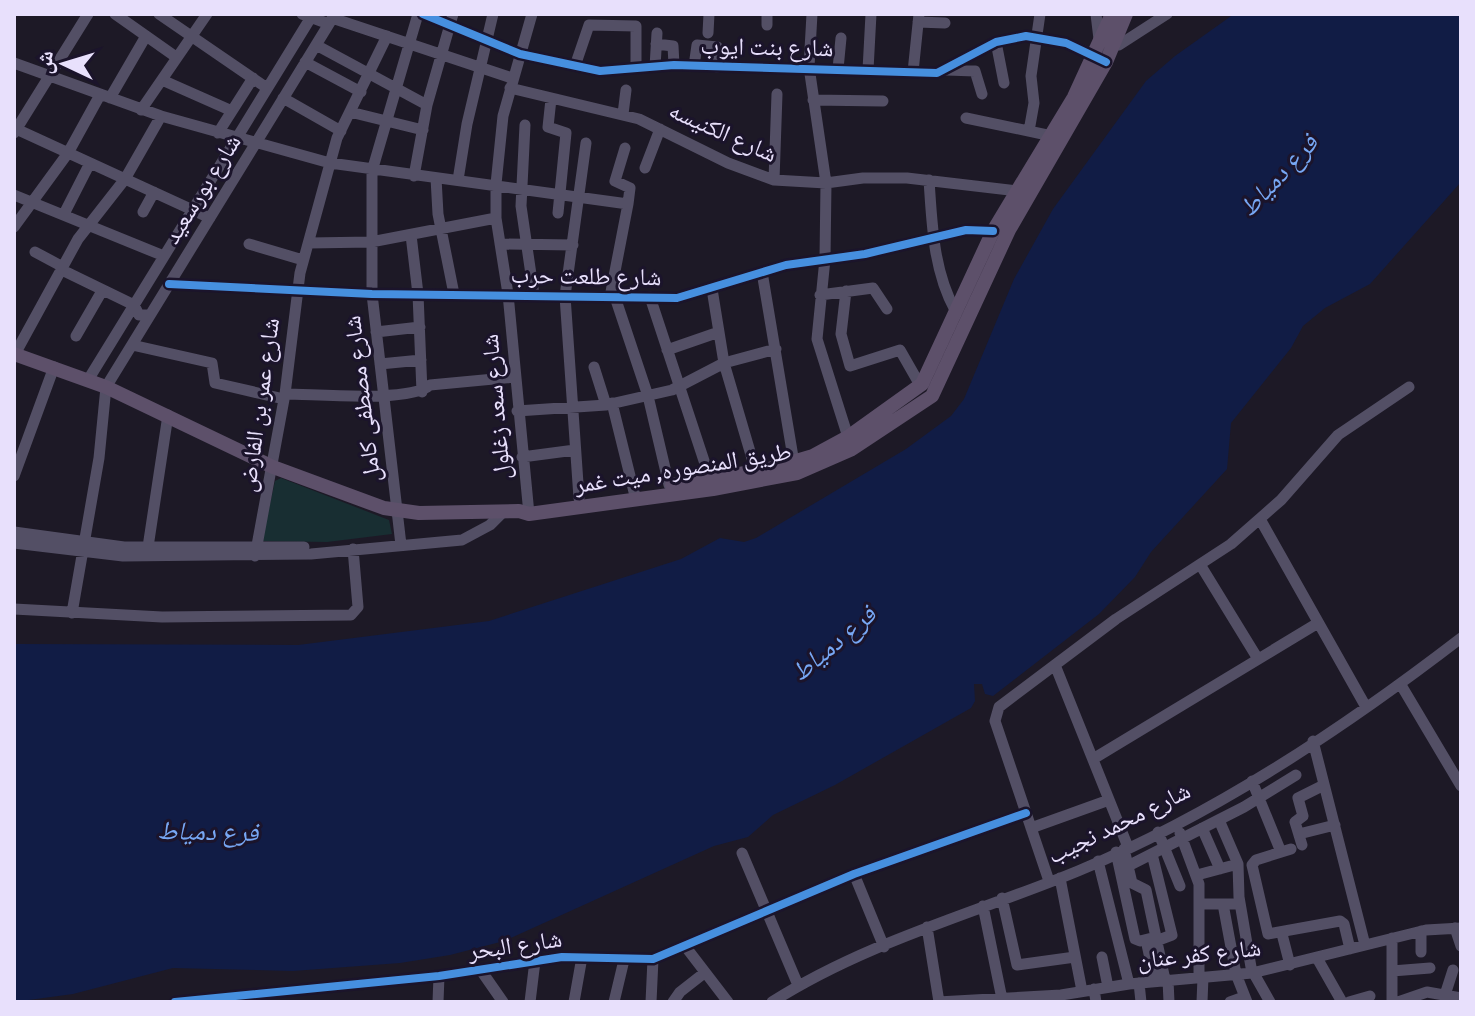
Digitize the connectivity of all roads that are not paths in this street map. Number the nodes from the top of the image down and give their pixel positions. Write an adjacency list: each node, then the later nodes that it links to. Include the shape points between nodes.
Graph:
1 (88, 14): 52 (street)
2 (115, 14): 23 (street)
3 (159, 14): 22 (street)
4 (207, 14): 22 (street)
5 (421, 14): 19 (street, شارع بنت ايوب); 30 (street, شارع مصطفى كامل)
6 (493, 14): 27 (street)
7 (532, 14): 34 (street, شارع سعد زغلول)
8 (709, 14): 21 (street)
9 (812, 14): 45 (street)
10 (871, 14): 48 (street)
11 (1040, 14): 25 (street)
12 (1096, 14): 28 (street)
13 (1112, 14): 28 (main road, طريق المنصوره, ميت غمر)
14 (1126, 14): 32 (main road, طريق المنصوره, ميت غمر)
15 (1167, 14): 32 (street, via 1128,43)
16 (309, 15): 18 (street, شارع الكنيسه); 57 (street, شارع بورسعيد)
17 (919, 18): 20 (street); 50 (street)
18 (332, 19): 24 (street, شارع الكنيسه); 31 (street, شارع بورسعيد)
19 (451, 20): 27 (street, شارع بنت ايوب); 33 (street)
20 (945, 23)
21 (708, 33)
22 (192, 35): 35 (street); 53 (street)
23 (146, 36): 35 (street); 63 (street)
24 (387, 36): 30 (street, شارع الكنيسه); 51 (street, شارع عمر بن الفارض)
25 (1038, 37): 29 (street, شارع بنت ايوب); 36 (street, شارع بنت ايوب); 81 (street)
26 (841, 38): 47 (street)
27 (485, 39): 34 (street, شارع بنت ايوب); 40 (street)
28 (1099, 39): 32 (street); 36 (main road, طريق المنصوره, ميت غمر)
29 (996, 42): 49 (street, شارع بنت ايوب); 56 (street)
30 (410, 44): 33 (street, شارع الكنيسه); 58 (street, شارع مصطفى كامل)
31 (316, 45): 37 (street, شارع بورسعيد); 51 (street)
32 (1114, 45): 36 (main road, طريق المنصوره, ميت غمر)
33 (441, 54): 40 (street, شارع الكنيسه); 68 (street)
34 (520, 54): 41 (street, شارع بنت ايوب); 55 (street, شارع سعد زغلول)
35 (176, 57): 54 (street)
36 (1100, 58): 83 (main road, طريق المنصوره, ميت غمر); 186 (main road, طريق المنصوره, ميت غمر, via 1009,230 932,396 852,449 816,466 784,476)
37 (305, 62): 60 (street); 64 (street, شارع بورسعيد)
38 (14, 63): 52 (street)
39 (674, 65): 42 (street, شارع بنت ايوب); 43 (street, شارع بنت ايوب); 43 (street, via 673,46 656,38)
40 (479, 66): 55 (street, شارع الكنيسه); 96 (street)
41 (575, 66): 46 (street, شارع بنت ايوب, via 600,71); 46 (street, via 589,25 637,26)
42 (694, 66): 44 (street, شارع بنت ايوب); 44 (street, via 697,45 717,47)
43 (655, 67): 46 (street, شارع بنت ايوب)
44 (717, 67): 45 (street, شارع بنت ايوب)
45 (809, 67): 47 (street, شارع بنت ايوب); 66 (street)
46 (636, 68)
47 (838, 69): 48 (street, شارع بنت ايوب)
48 (868, 70): 50 (street, شارع بنت ايوب)
49 (946, 70): 50 (street, شارع بنت ايوب); 62 (street, via 975,71)
50 (913, 72)
51 (370, 74): 58 (street); 60 (street, شارع عمر بن الفارض)
52 (50, 76): 63 (street); 78 (street)
53 (253, 78): 57 (street); 70 (street)
54 (162, 80): 69 (street); 70 (street)
55 (511, 83): 65 (street, شارع الكنيسه); 100 (street, شارع سعد زغلول)
56 (1004, 83)
57 (267, 88): 84 (street, شارع بورسعيد)
58 (396, 88): 68 (street); 75 (street, شارع مصطفى كامل)
59 (626, 90): 72 (street)
60 (361, 92): 71 (street, شارع عمر بن الفارض)
61 (777, 94): 97 (street)
62 (982, 94)
63 (105, 97): 69 (street); 88 (street)
64 (283, 98): 80 (street); 85 (street, شارع بورسعيد)
65 (551, 99): 72 (street, شارع الكنيسه); 104 (street, via 548,127 566,133)
66 (813, 100): 67 (street); 99 (street)
67 (883, 101)
68 (427, 105): 79 (street)
69 (141, 110): 73 (street)
70 (232, 111): 82 (street)
71 (350, 112): 75 (street); 80 (street, شارع عمر بن الفارض)
72 (623, 114): 77 (street, شارع الكنيسه)
73 (161, 116): 82 (street); 95 (street)
74 (966, 118): 81 (street)
75 (386, 122): 79 (street); 92 (street, شارع مصطفى كامل)
76 (525, 125): 101 (street)
77 (660, 129): 91 (street); 97 (street, شارع الكنيسه)
78 (15, 130): 88 (street)
79 (423, 130): 93 (street)
80 (341, 131): 90 (street, شارع عمر بن الفارض)
81 (1029, 131): 83 (street)
82 (218, 133): 84 (street)
83 (1052, 136): 102 (main road, طريق المنصوره, ميت غمر)
84 (236, 138): 85 (street); 109 (street, شارع بورسعيد)
85 (255, 143): 90 (street); 113 (street, شارع بورسعيد)
86 (586, 143): 106 (street)
87 (625, 148): 108 (street, via 615,182 630,188)
88 (68, 153): 89 (street); 107 (street)
89 (90, 163): 95 (street); 112 (street)
90 (330, 163): 92 (street); 122 (street, شارع عمر بن الفارض)
91 (645, 168)
92 (372, 171): 93 (street); 121 (street, شارع مصطفى كامل)
93 (414, 176): 94 (street)
94 (436, 178): 96 (street); 117 (street)
95 (125, 179): 103 (street); 115 (street)
96 (458, 180): 100 (street)
97 (774, 180): 99 (street, شارع الكنيسه)
98 (929, 180): 99 (street, شارع الكنيسه); 102 (street, شارع الكنيسه); 120 (street)
99 (826, 183): 129 (street)
100 (496, 184): 101 (street); 114 (street, شارع سعد زغلول)
101 (521, 188): 104 (street); 125 (street)
102 (1018, 191): 118 (main road, طريق المنصوره, ميت غمر)
103 (154, 192): 109 (street); 110 (street)
104 (560, 194): 106 (street); 111 (street)
105 (14, 195): 107 (street)
106 (581, 197): 108 (street); 126 (street)
107 (36, 202): 112 (street); 116 (street, via 27,206)
108 (628, 204): 145 (street)
109 (193, 209): 113 (street); 128 (street, شارع بورسعيد)
110 (143, 212)
111 (558, 213)
112 (64, 214): 115 (street)
113 (210, 218): 133 (street, شارع بورسعيد)
114 (496, 218): 117 (street); 124 (street, شارع سعد زغلول)
115 (90, 225): 128 (street); 131 (street)
116 (14, 227)
117 (442, 229): 119 (street); 140 (street)
118 (993, 231): 120 (street, شارع طلعت حرب); 149 (main road, طريق المنصوره, ميت غمر)
119 (411, 235): 121 (street); 139 (street)
120 (933, 237): 129 (street, شارع طلعت حرب); 149 (street, via 943,285)
121 (371, 242): 122 (street); 138 (street, شارع مصطفى كامل)
122 (309, 243): 130 (street, شارع عمر بن الفارض)
123 (249, 244): 130 (street)
124 (500, 244): 125 (street); 141 (street, شارع سعد زغلول)
125 (526, 245): 126 (street); 142 (street)
126 (573, 245): 144 (street)
127 (35, 252): 131 (street)
128 (164, 256): 147 (street, شارع بورسعيد)
129 (825, 259): 132 (street, شارع طلعت حرب); 143 (street)
130 (303, 260): 137 (street, شارع عمر بن الفارض)
131 (62, 268): 135 (street); 159 (street)
132 (762, 272): 134 (street, شارع طلعت حرب); 157 (street)
133 (169, 284): 137 (street, شارع طلعت حرب); 150 (street, شارع بورسعيد)
134 (712, 289): 146 (street, شارع طلعت حرب, via 687,297); 154 (street)
135 (102, 291): 147 (street); 155 (street)
136 (846, 291): 143 (street); 148 (street, via 873,288); 167 (street, via 841,334 850,366 904,351)
137 (295, 292): 138 (street, شارع طلعت حرب); 173 (street, شارع عمر بن الفارض)
138 (372, 294): 139 (street, شارع طلعت حرب); 153 (street, شارع مصطفى كامل)
139 (418, 294): 140 (street, شارع طلعت حرب); 152 (street)
140 (454, 294): 141 (street, شارع طلعت حرب)
141 (508, 294): 142 (street, شارع طلعت حرب); 165 (street, شارع سعد زغلول)
142 (534, 295): 144 (street, شارع طلعت حرب)
143 (820, 295): 179 (street, via 817,339)
144 (565, 296): 145 (street, شارع طلعت حرب); 176 (street)
145 (613, 297): 146 (street, شارع طلعت حرب); 174 (street)
146 (650, 297): 158 (street)
147 (134, 305): 150 (street, via 139,315); 151 (street, شارع بورسعيد)
148 (887, 309)
149 (955, 310): 167 (main road, طريق المنصوره, ميت غمر)
150 (149, 315): 156 (street, شارع بورسعيد)
151 (121, 325): 156 (street, via 133,328); 166 (street, شارع بورسعيد)
152 (420, 327): 153 (street); 160 (street)
153 (376, 332): 162 (street, شارع مصطفى كامل)
154 (719, 332): 158 (street); 161 (street)
155 (76, 336)
156 (134, 340): 168 (street, شارع بورسعيد); 173 (street, via 214,363 215,383)
157 (776, 349): 161 (street); 182 (street)
158 (667, 350): 169 (street)
159 (14, 354): 163 (main road, طريق المنصوره, ميت غمر)
160 (421, 360): 162 (street); 171 (street)
161 (724, 363): 169 (street); 184 (street)
162 (380, 364): 172 (street, شارع مصطفى كامل)
163 (54, 367): 166 (main road, طريق المنصوره, ميت غمر); 185 (street)
164 (594, 367): 175 (street)
165 (515, 377): 171 (street, via 430,385); 177 (street, شارع سعد زغلول)
166 (88, 380): 168 (main road, طريق المنصوره, ميت غمر)
167 (920, 385): 179 (main road, طريق المنصوره, ميت غمر)
168 (106, 387): 178 (main road, طريق المنصوره, ميت غمر); 199 (street)
169 (680, 387): 174 (street); 186 (street)
170 (1409, 387): 193 (street, via 1338,435)
171 (422, 392): 172 (street)
172 (383, 395): 173 (street); 191 (street, شارع مصطفى كامل)
173 (285, 396): 183 (street, شارع عمر بن الفارض)
174 (648, 396): 175 (street); 187 (street)
175 (609, 404): 176 (street); 188 (street)
176 (571, 407): 177 (street); 180 (street)
177 (517, 411): 181 (street, شارع سعد زغلول)
178 (168, 415): 183 (main road, طريق المنصوره, ميت غمر); 198 (street)
179 (848, 437): 182 (main road, طريق المنصوره, ميت غمر)
180 (575, 450): 181 (street); 189 (street)
181 (522, 457): 190 (street, شارع سعد زغلول)
182 (794, 463): 184 (main road, طريق المنصوره, ميت غمر)
183 (273, 467): 191 (main road, طريق المنصوره, ميت غمر); 202 (street, شارع عمر بن الفارض)
184 (756, 472): 186 (main road, طريق المنصوره, ميت غمر)
185 (14, 476)
186 (712, 484): 187 (main road, طريق المنصوره, ميت غمر); 188 (main road, طريق المنصوره, ميت غمر)
187 (669, 485): 188 (main road, طريق المنصوره, ميت غمر)
188 (635, 495): 189 (main road, طريق المنصوره, ميت غمر); 190 (main road, طريق المنصوره, ميت غمر)
189 (579, 498): 190 (main road, طريق المنصوره, ميت غمر)
190 (525, 510): 192 (main road, طريق المنصوره, ميت غمر)
191 (398, 512): 192 (main road, طريق المنصوره, ميت غمر); 197 (street, شارع مصطفى كامل)
192 (503, 512): 197 (street, via 462,540)
193 (1260, 519): 203 (street); 206 (street)
194 (14, 532): 196 (street)
195 (14, 543): 196 (street)
196 (58, 544): 199 (street)
197 (401, 545): 200 (street)
198 (148, 547): 201 (street); 202 (street)
199 (82, 548): 201 (street); 205 (street)
200 (353, 549): 202 (street); 205 (street, via 358,607 351,615)
201 (123, 551): 202 (street)
202 (256, 551)
203 (1201, 566): 208 (street); 209 (street)
204 (14, 609): 205 (street)
205 (72, 613)
206 (1318, 623): 208 (street); 211 (street)
207 (1461, 638): 210 (street, شارع محمد نجيب)
208 (1258, 659): 213 (street)
209 (1055, 665): 213 (street); 220 (street, via 996,714)
210 (1401, 685): 211 (street, شارع محمد نجيب); 217 (street)
211 (1366, 707): 212 (street, شارع محمد نجيب)
212 (1313, 741): 215 (street, شارع محمد نجيب); 216 (street)
213 (1093, 759): 219 (street)
214 (1296, 775): 218 (street)
215 (1252, 781): 218 (street); 222 (street, شارع محمد نجيب)
216 (1324, 785): 223 (street); 228 (street, via 1299,796 1303,816 1295,821)
217 (1461, 786)
218 (1259, 797): 221 (street); 228 (street)
219 (1109, 800): 224 (street); 230 (street)
220 (1026, 813): 224 (street); 237 (street, شارع البحر)
221 (1219, 820): 225 (street); 234 (street)
222 (1176, 822): 226 (street, شارع محمد نجيب); 227 (street)
223 (1335, 825): 228 (street); 254 (street)
224 (1031, 828): 238 (street)
225 (1202, 828): 227 (street); 236 (street)
226 (1158, 832): 229 (street); 230 (street, شارع محمد نجيب)
227 (1182, 839): 229 (street); 239 (street)
228 (1293, 845): 251 (street, via 1256,860 1251,868 1268,934)
229 (1164, 848): 232 (street); 240 (street)
230 (1123, 849): 233 (street, شارع محمد نجيب); 235 (street); 253 (street, via 1135,939)
231 (742, 853): 247 (street)
232 (1152, 854): 235 (street); 241 (street)
233 (1098, 861): 238 (street, شارع محمد نجيب); 278 (street)
234 (1238, 864): 236 (street); 245 (street)
235 (1128, 866): 253 (street, via 1132,883 1145,887)
236 (1220, 869): 239 (street)
237 (854, 874): 247 (street, شارع البحر); 257 (street)
238 (1054, 879): 242 (street, شارع محمد نجيب); 261 (street)
239 (1198, 879): 240 (street); 243 (street)
240 (1180, 886): 241 (street)
241 (1160, 888): 253 (street, via 1172,935)
242 (1002, 898): 246 (street, شارع محمد نجيب); 261 (street, via 1016,964)
243 (1199, 904): 244 (street); 276 (street)
244 (1223, 904): 245 (street); 274 (street, via 1224,945)
245 (1240, 904): 272 (street)
246 (983, 906): 248 (street, شارع محمد نجيب); 286 (street)
247 (765, 911): 255 (street, شارع البحر); 279 (street)
248 (927, 927): 257 (street, شارع محمد نجيب); 299 (street)
249 (1458, 928): 250 (street, شارع كفر عنان); 256 (street)
250 (1421, 931): 252 (street, شارع كفر عنان); 259 (street)
251 (1282, 934): 258 (street, via 1340,921); 267 (street)
252 (1392, 938): 254 (street, شارع كفر عنان); 271 (street)
253 (1153, 939): 277 (street)
254 (1365, 945): 258 (street, شارع كفر عنان)
255 (685, 946): 264 (street, شارع البحر); 273 (street)
256 (1461, 946)
257 (884, 947): 279 (street, شارع محمد نجيب)
258 (1350, 949): 263 (street, شارع كفر عنان)
259 (1421, 952)
260 (582, 957): 265 (street, شارع البحر); 266 (street, شارع البحر); 293 (street)
261 (1075, 957): 281 (street)
262 (1102, 957): 280 (street)
263 (1317, 958): 267 (street, شارع كفر عنان); 288 (street)
264 (653, 959): 265 (street, شارع البحر); 295 (street)
265 (624, 960): 294 (street)
266 (535, 961): 269 (street, شارع البحر); 292 (street)
267 (1290, 965): 272 (street, شارع كفر عنان)
268 (1430, 968): 271 (street)
269 (480, 969): 275 (street, شارع البحر); 291 (street)
270 (1453, 970): 285 (street)
271 (1392, 971): 306 (street)
272 (1252, 973): 274 (street, شارع كفر عنان); 305 (street)
273 (703, 974): 296 (street); 297 (street)
274 (1236, 974): 276 (street, شارع كفر عنان); 287 (street)
275 (439, 976): 283 (street, شارع البحر); 290 (street)
276 (1201, 977): 277 (street, شارع كفر عنان); 303 (street)
277 (1163, 980): 278 (street, شارع كفر عنان); 302 (street)
278 (1134, 983): 280 (street, شارع كفر عنان); 301 (street)
279 (798, 985): 298 (street, شارع محمد نجيب)
280 (1108, 987): 281 (street, شارع كفر عنان)
281 (1088, 990): 284 (street, شارع كفر عنان); 300 (street)
282 (1370, 996): 288 (street)
283 (269, 998): 289 (street, شارع البحر)
284 (1062, 998): 286 (street, شارع كفر عنان)
285 (1454, 998): 306 (street, via 1427,992)
286 (1002, 999): 299 (street, شارع كفر عنان)
287 (1246, 1000): 304 (street)
288 (1339, 1001)
289 (175, 1002)
290 (438, 1002)
291 (503, 1002)
292 (530, 1002)
293 (574, 1002)
294 (614, 1002)
295 (651, 1002)
296 (673, 1002)
297 (728, 1002)
298 (772, 1002)
299 (939, 1002)
300 (1096, 1002)
301 (1141, 1002)
302 (1169, 1002)
303 (1202, 1002)
304 (1230, 1002)
305 (1270, 1002)
306 (1395, 1002)

